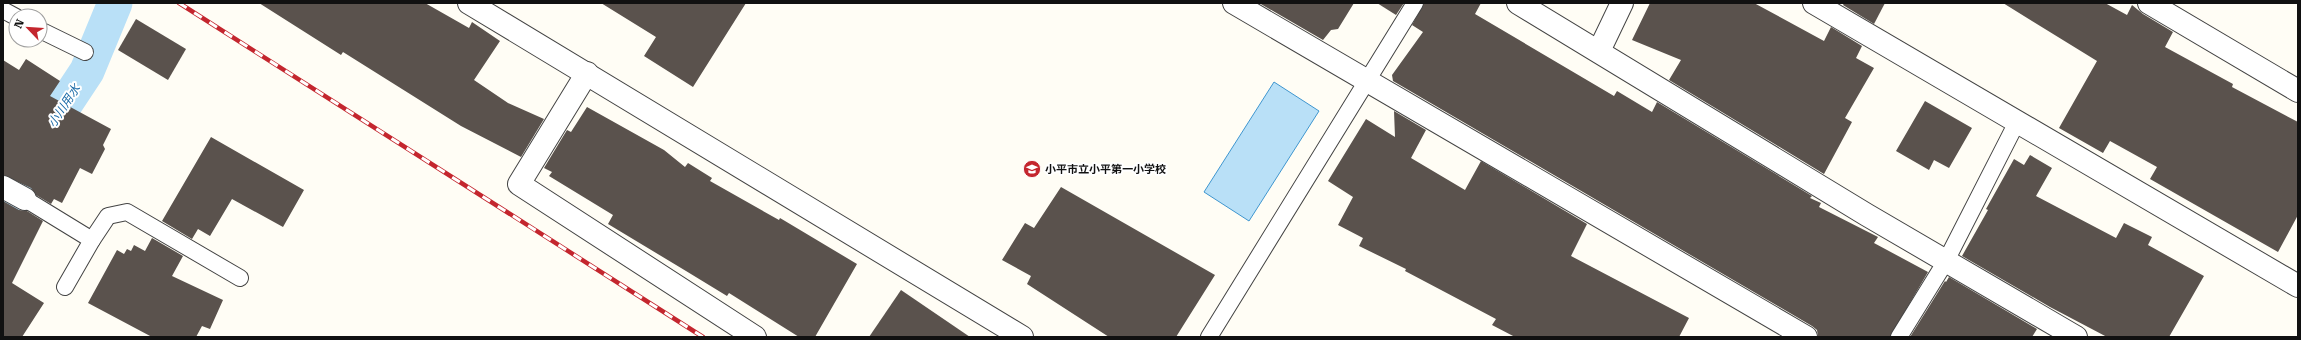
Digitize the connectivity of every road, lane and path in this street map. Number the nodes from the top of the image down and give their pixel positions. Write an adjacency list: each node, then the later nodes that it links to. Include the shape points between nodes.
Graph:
1 (469, 3): 11 (street)
2 (1234, 3): 12 (street)
3 (1415, 3): 12 (lane)
4 (1518, 3): 9 (street)
5 (1622, 3): 9 (street)
6 (1814, 3): 14 (street)
7 (2149, 3): 13 (street)
8 (48, 34): 10 (lane)
9 (1599, 51): 18 (street)
10 (86, 52)
11 (587, 73): 22 (street, via 519,184); 23 (street)
12 (1367, 82): 24 (lane); 25 (street)
13 (2298, 91)
14 (2017, 122): 18 (lane); 20 (street)
15 (3, 187): 16 (street)
16 (25, 199): 17 (lane)
17 (92, 240): 19 (lane, via 108,216 127,212); 21 (lane)
18 (1946, 261): 26 (lane); 27 (street)
19 (240, 278)
20 (2298, 286)
21 (65, 287)
22 (755, 337)
23 (1022, 337)
24 (1209, 337)
25 (1806, 337)
26 (1899, 337)
27 (2076, 337)

